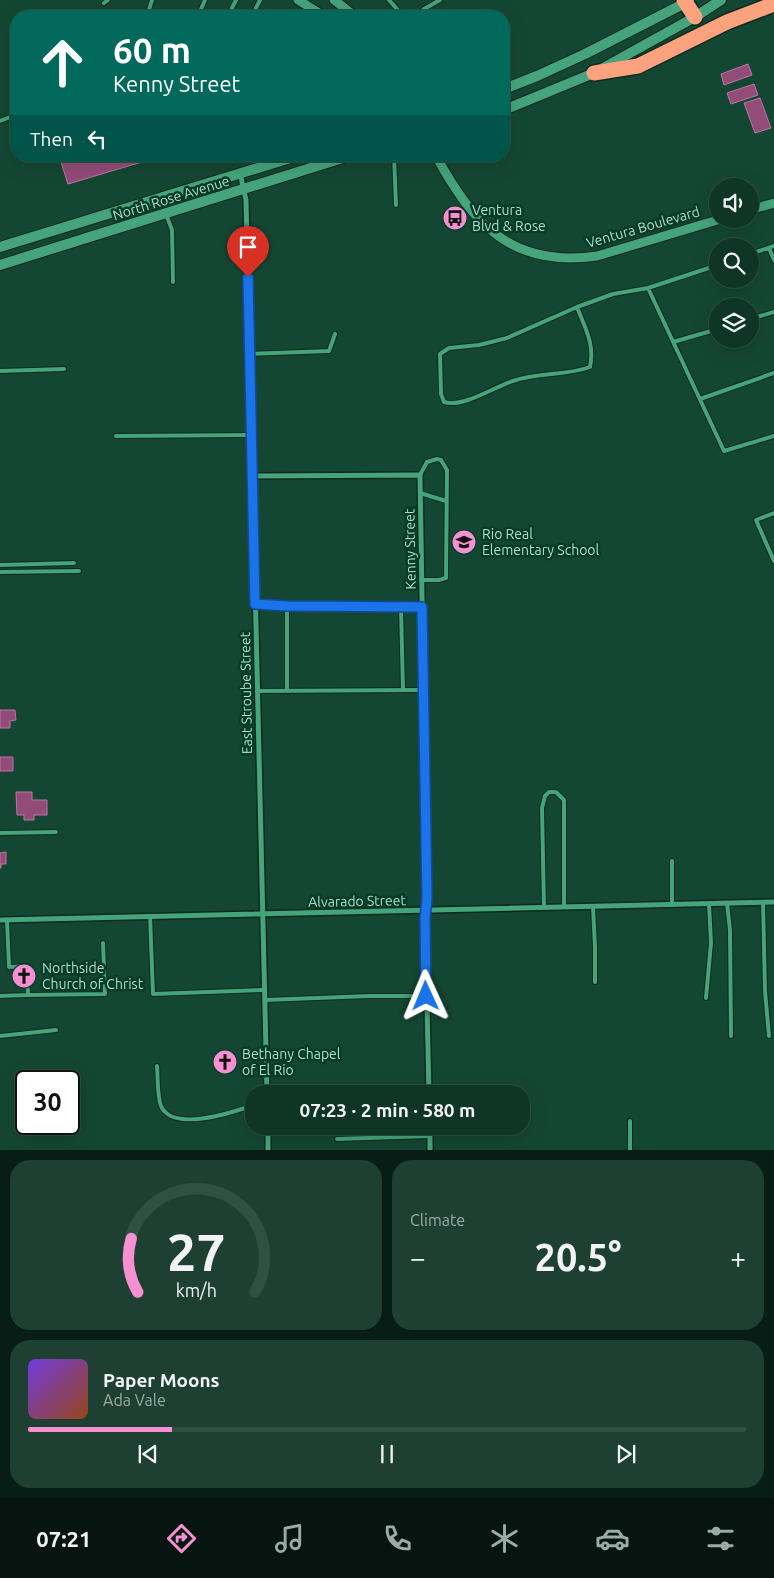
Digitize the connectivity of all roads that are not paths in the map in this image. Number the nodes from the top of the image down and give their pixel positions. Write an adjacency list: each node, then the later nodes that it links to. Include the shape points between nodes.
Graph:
1 (108, 0): 9 (lane)
2 (298, 0): 11 (street)
3 (334, 0): 12 (street)
4 (389, 0): 13 (lane)
5 (440, 0): 8 (lane)
6 (721, 0): 15 (main road)
7 (687, 1): 15 (highway); 17 (main road, via 586,54)
8 (433, 2): 14 (lane)
9 (104, 3)
10 (774, 4): 16 (highway, via 727,22 638,66)
11 (314, 10)
12 (347, 10)
13 (398, 10)
14 (423, 10)
15 (695, 17): 16 (main road)
16 (594, 73): 18 (main road)
17 (510, 86)
18 (510, 108)
19 (276, 162): 23 (main road, North Rose Avenue)
20 (330, 162): 24 (main road, North Rose Avenue)
21 (394, 162): 26 (lane)
22 (440, 162): 29 (street, Ventura Boulevard, via 478,219 511,244 546,257 597,256)
23 (240, 173): 24 (street, East Stroube Street); 31 (main road, North Rose Avenue)
24 (244, 190): 28 (main road, North Rose Avenue); 45 (street, East Stroube Street)
25 (774, 203): 27 (street)
26 (396, 205)
27 (759, 207)
28 (166, 214): 35 (main road, North Rose Avenue); 37 (lane, via 172,230)
29 (709, 223)
30 (774, 246): 32 (lane)
31 (0, 247)
32 (769, 248): 33 (lane); 34 (lane)
33 (759, 251)
34 (774, 260)
35 (0, 266)
36 (709, 268): 38 (lane)
37 (173, 282)
38 (648, 288): 39 (lane, via 613,294); 44 (lane)
39 (577, 307): 39 (lane, via 508,338 449,348 440,354 444,402 457,404 530,376 590,367 591,342)
40 (774, 312): 41 (lane)
41 (759, 316)
42 (709, 332): 44 (lane)
43 (335, 334): 45 (lane, via 328,351)
44 (673, 342): 49 (lane)
45 (250, 354): 50 (street, East Stroube Street)
46 (64, 369): 47 (lane)
47 (0, 370)
48 (774, 373): 49 (lane)
49 (700, 399): 52 (lane, via 724,451)
50 (251, 435): 51 (lane); 54 (street, East Stroube Street)
51 (116, 436)
52 (774, 436)
53 (420, 475): 54 (street); 55 (street, Kenny Street); 56 (lane, via 427,462 441,460 446,470)
54 (252, 476): 64 (street, East Stroube Street)
55 (420, 493): 56 (lane); 63 (street, Kenny Street)
56 (446, 501): 63 (lane, via 446,578)
57 (774, 513): 58 (lane, via 756,520)
58 (774, 561)
59 (74, 563): 60 (lane)
60 (0, 565)
61 (79, 571): 62 (lane)
62 (0, 572)
63 (421, 580): 67 (street, Kenny Street)
64 (255, 604): 65 (lane); 70 (street, East Stroube Street)
65 (287, 606): 66 (lane); 71 (lane)
66 (401, 607): 67 (lane); 68 (lane)
67 (422, 607): 69 (street, Kenny Street)
68 (403, 690): 69 (lane); 71 (lane)
69 (423, 690): 83 (street, Kenny Street)
70 (257, 691): 71 (lane); 84 (street, East Stroube Street)
71 (286, 691)
72 (56, 832): 73 (lane)
73 (0, 834)
74 (672, 861): 79 (lane)
75 (763, 902): 76 (street, Alvarado Street); 77 (street, Alvarado Street); 99 (lane)
76 (774, 902)
77 (727, 903): 78 (street, Alvarado Street); 98 (lane)
78 (709, 904): 79 (street, Alvarado Street); 94 (lane, via 711,942)
79 (672, 905): 81 (street, Alvarado Street)
80 (564, 907): 81 (street, Alvarado Street); 82 (street, Alvarado Street); 82 (lane, via 564,800 556,792 548,792 542,808)
81 (593, 907): 89 (lane)
82 (544, 908): 83 (street, Alvarado Street)
83 (427, 910): 84 (street, Alvarado Street); 102 (street, Kenny Street)
84 (263, 914): 85 (street, Alvarado Street); 90 (street, East Stroube Street)
85 (150, 916): 87 (street, Alvarado Street); 90 (lane, via 153,994)
86 (0, 920): 87 (street, Alvarado Street)
87 (7, 920): 91 (lane, via 9,967 28,966)
88 (103, 943): 91 (lane, via 105,994)
89 (594, 982)
90 (264, 990): 95 (street, East Stroube Street)
91 (28, 995): 92 (lane)
92 (0, 996)
93 (418, 996): 95 (lane)
94 (706, 998)
95 (265, 1000): 101 (street, East Stroube Street)
96 (56, 1030): 97 (lane)
97 (0, 1036)
98 (731, 1036)
99 (769, 1036)
100 (156, 1066): 103 (lane, via 160,1106 172,1116 202,1120)
101 (267, 1085)
102 (429, 1085)
103 (245, 1108)
104 (630, 1121): 110 (lane)
105 (268, 1135): 108 (street)
106 (430, 1136): 107 (lane); 109 (street)
107 (337, 1139)
108 (268, 1150)
109 (430, 1150)
110 (630, 1150)

